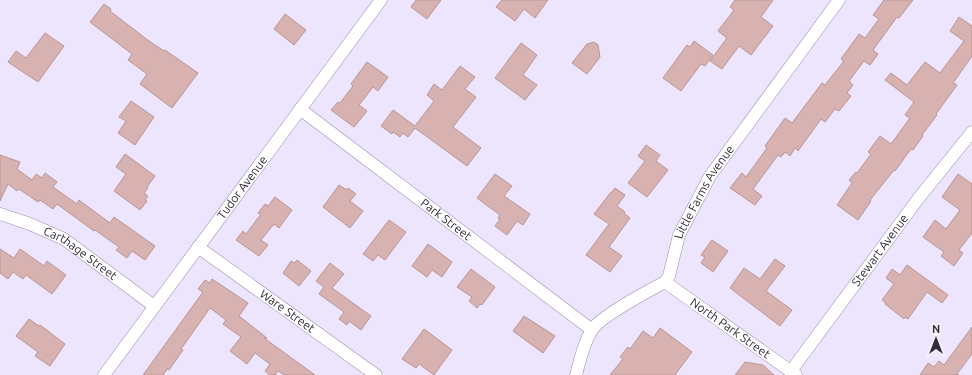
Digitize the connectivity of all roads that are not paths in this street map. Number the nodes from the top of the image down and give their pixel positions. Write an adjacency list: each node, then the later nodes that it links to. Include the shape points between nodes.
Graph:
1 (380, 0): 3 (street, Tudor Avenue)
2 (839, 0): 7 (street, Little Farms Avenue, via 710,176 679,235 669,276)
3 (300, 109): 6 (street, Tudor Avenue); 9 (street, Park Street)
4 (972, 132): 10 (street, Stewart Avenue, via 918,199)
5 (0, 214): 8 (street, Carthage Street, via 64,239)
6 (198, 247): 8 (street, Tudor Avenue); 12 (street, Ware Street)
7 (665, 282): 9 (street, via 607,316); 10 (street, North Park Street)
8 (154, 306): 11 (street, Tudor Avenue)
9 (592, 330): 13 (street, via 582,352)
10 (793, 373)
11 (104, 375)
12 (376, 375)
13 (576, 375)

